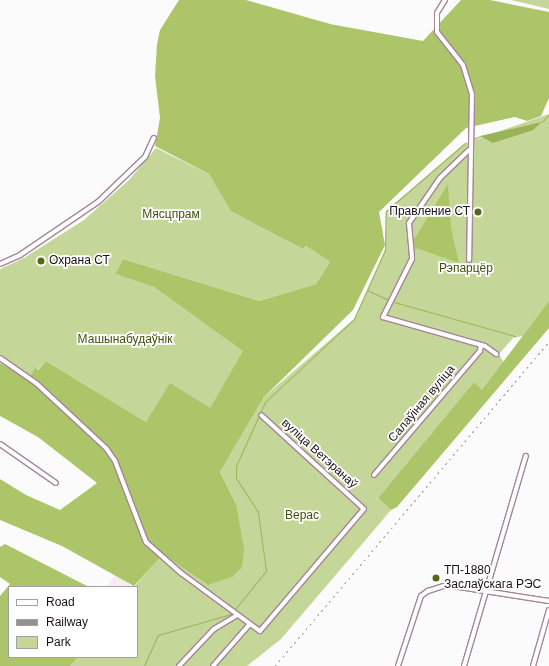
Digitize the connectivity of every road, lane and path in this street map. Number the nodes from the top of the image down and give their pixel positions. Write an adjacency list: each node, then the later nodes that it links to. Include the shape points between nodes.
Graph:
1 (445, 0): 3 (street, via 435,25 468,76 472,94)
2 (154, 138): 5 (street, via 145,156 98,202 20,255)
3 (469, 150): 4 (street); 6 (street, via 440,178 409,223 412,259 383,317)
4 (469, 260)
5 (0, 264)
6 (481, 345): 7 (street); 12 (street, Салаўіная вуліца, via 480,351)
7 (496, 354)
8 (0, 358): 17 (street, via 36,383 106,448 115,461 146,542)
9 (260, 415): 18 (street, вуліца Ветэранаў, via 363,507 363,513 264,629 257,630)
10 (0, 444): 13 (street)
11 (526, 456): 14 (street)
12 (374, 475)
13 (56, 483)
14 (487, 589): 15 (street); 21 (street, via 446,585 421,596); 22 (street)
15 (549, 601)
16 (549, 610): 23 (street)
17 (237, 615): 18 (street); 19 (street, via 214,629)
18 (249, 624): 20 (street)
19 (180, 666)
20 (213, 666)
21 (398, 666)
22 (464, 666)
23 (532, 666)

